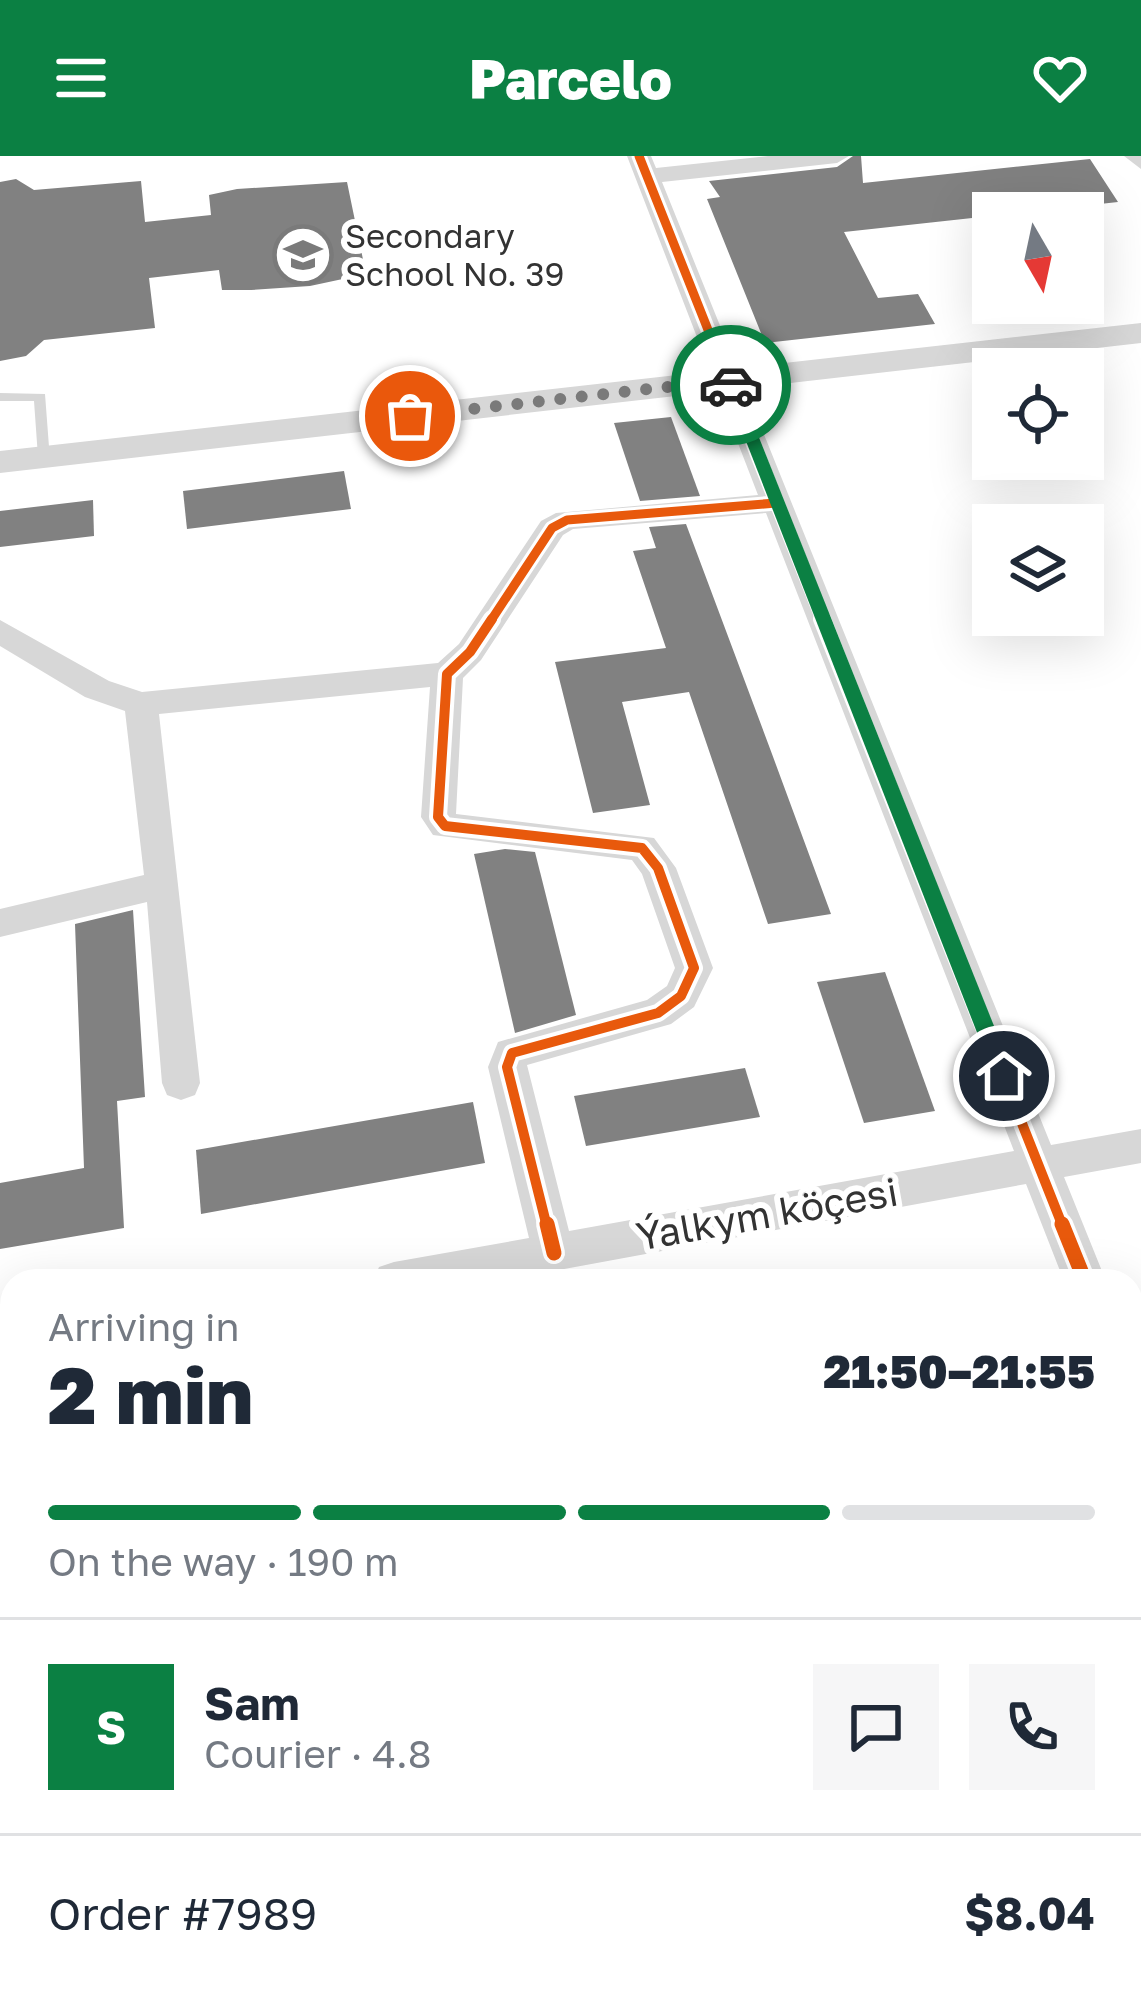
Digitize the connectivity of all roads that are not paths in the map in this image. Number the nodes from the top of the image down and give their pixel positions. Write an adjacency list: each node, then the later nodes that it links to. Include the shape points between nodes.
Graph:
1 (837, 156): 2 (street)
2 (643, 166): 4 (street)
3 (1141, 333): 4 (street)
4 (729, 380): 6 (street); 8 (street)
5 (0, 397): 6 (lane, via 40,398)
6 (45, 457): 7 (street)
7 (0, 462)
8 (776, 503): 10 (street, via 567,520 552,528); 16 (street)
9 (0, 631): 11 (street, via 97,689)
10 (447, 674): 11 (street); 17 (street, via 439,817 445,826 642,848 658,868 694,968 681,996 658,1013 512,1053 507,1067)
11 (141, 704): 12 (street)
12 (163, 884): 13 (street); 14 (street)
13 (0, 923)
14 (181, 1083)
15 (1141, 1146): 16 (street, Ýalkym köçesi)
16 (1039, 1164): 17 (street, Ýalkym köçesi); 19 (street)
17 (554, 1253): 18 (street, Ýalkym köçesi)
18 (463, 1269)
19 (1080, 1269)

